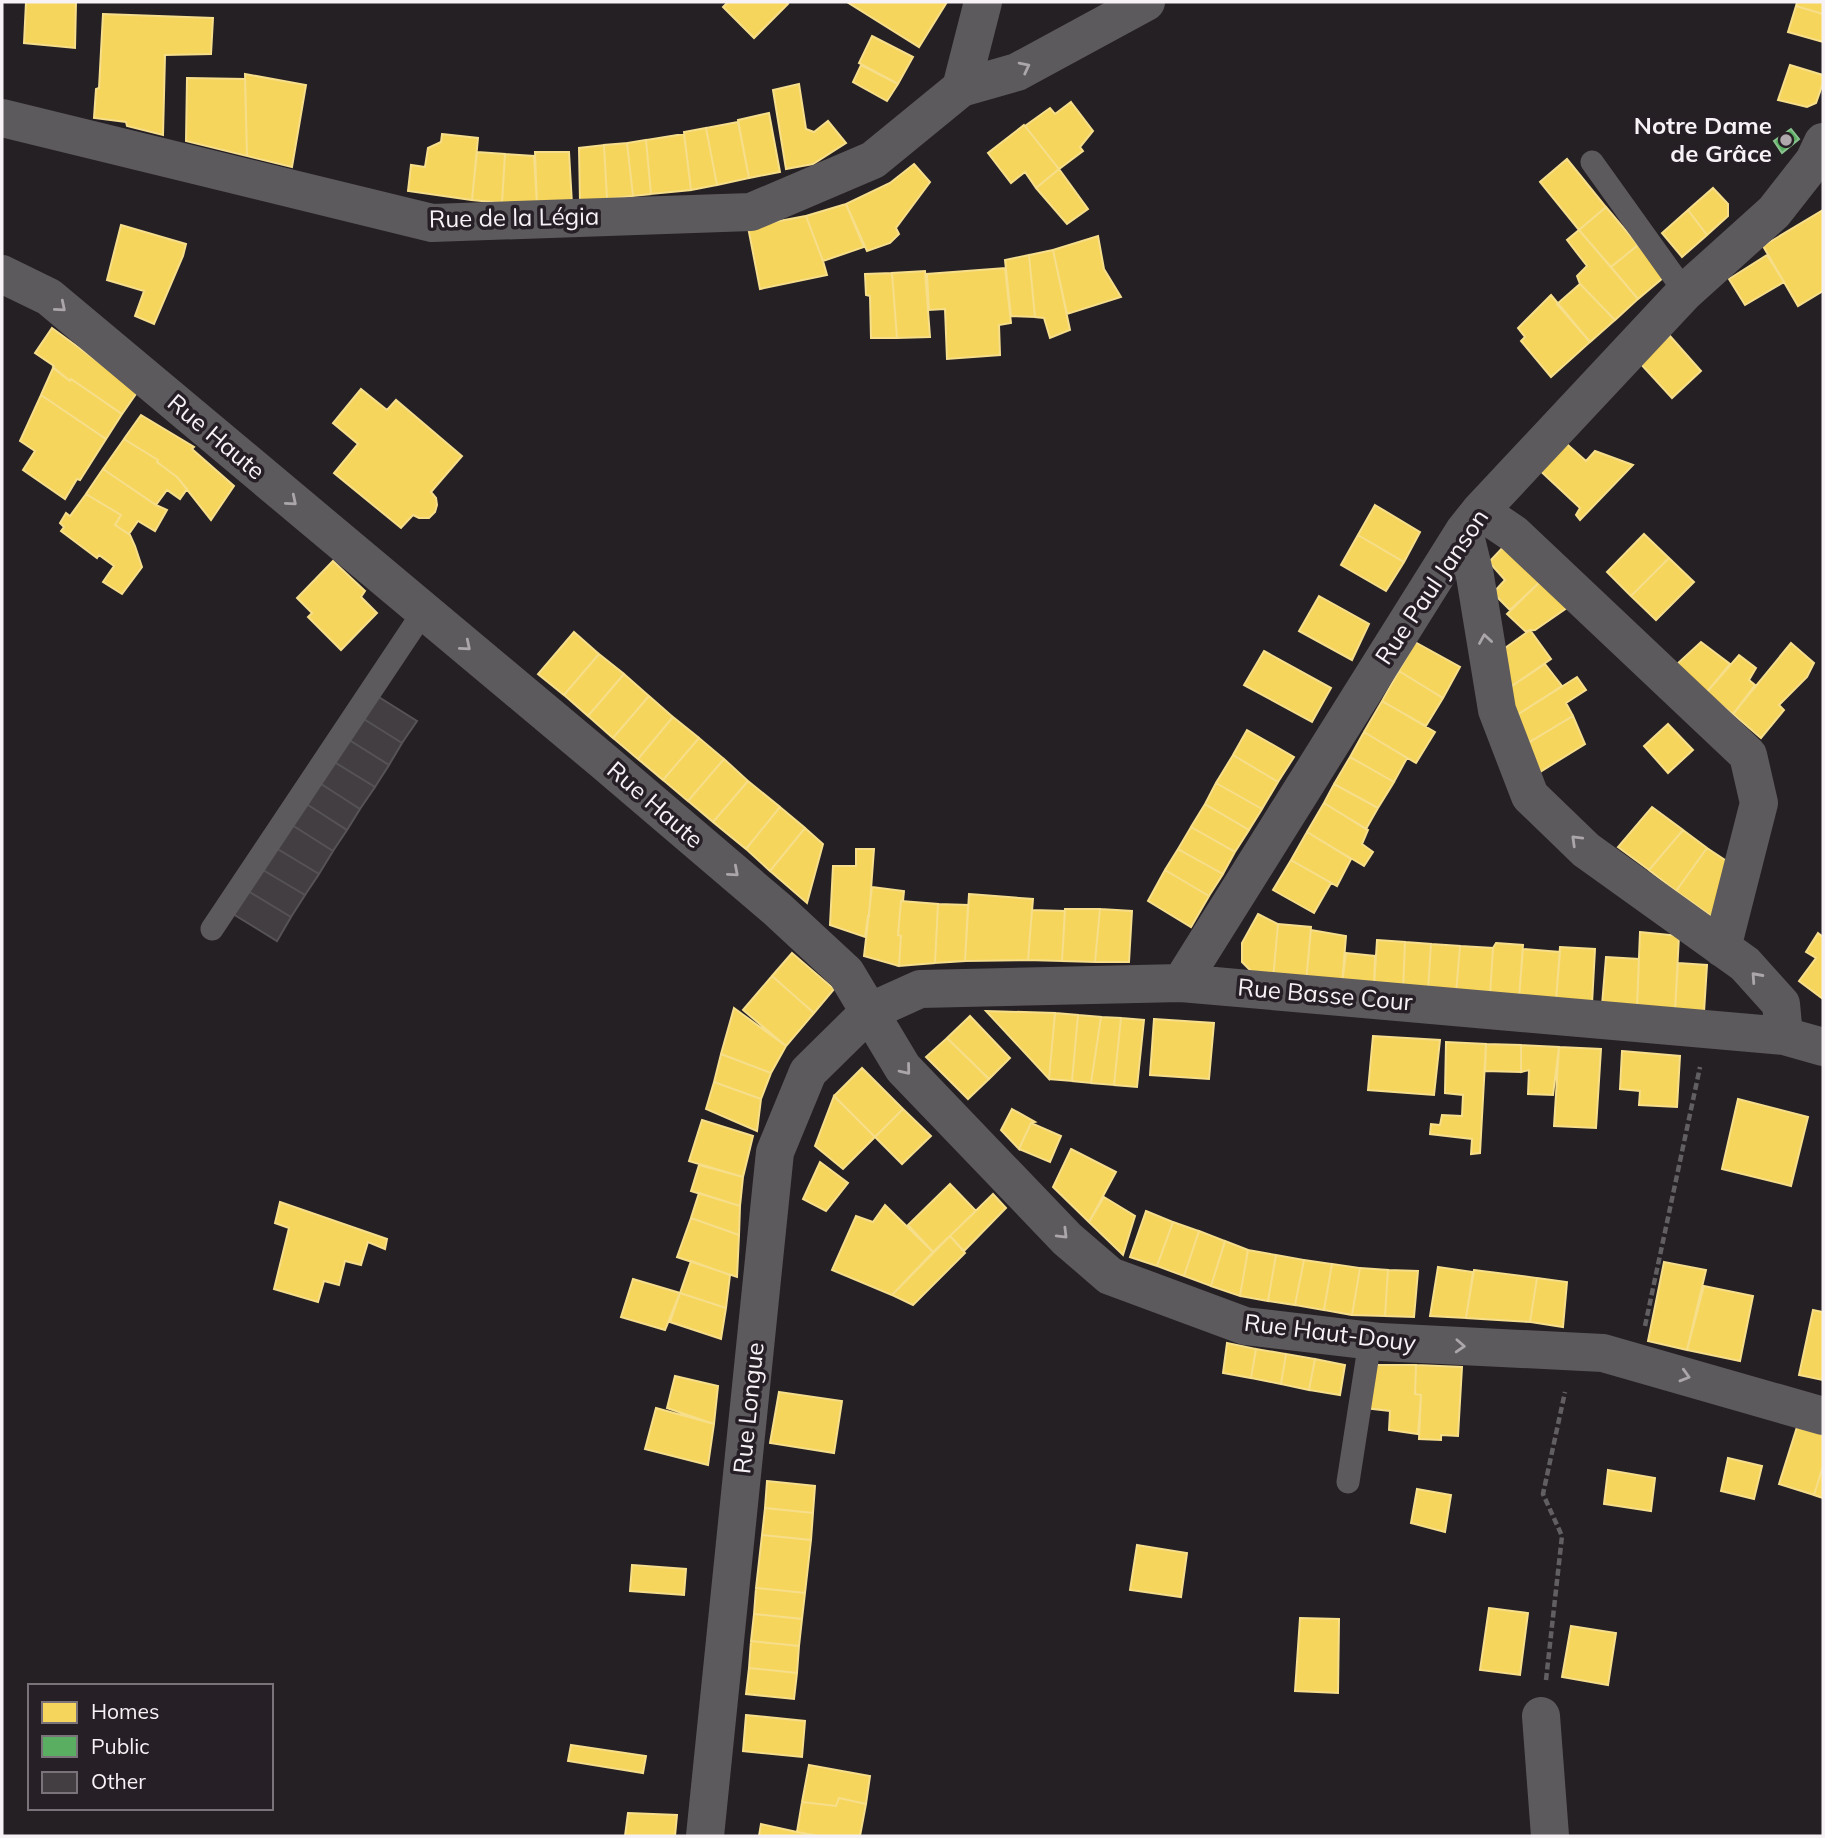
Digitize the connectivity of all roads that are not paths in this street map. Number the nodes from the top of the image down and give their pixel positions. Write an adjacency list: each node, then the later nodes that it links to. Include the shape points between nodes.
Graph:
1 (983, 2): 3 (street)
2 (1146, 2): 3 (street, one-way to 2, via 1017,72)
3 (961, 88): 4 (street, Rue de la Légia, via 873,160 751,212 446,223)
4 (2, 118)
5 (1820, 156): 8 (street, Rue Paul Janson, via 1774,212)
6 (1592, 162): 8 (lane)
7 (2, 274): 10 (street, Rue Haute, one-way to 10, via 49,297)
8 (1685, 292): 9 (street, Rue Paul Janson)
9 (1472, 521): 12 (street, one-way to 9, via 1587,850 1530,796 1497,710 1475,576); 12 (street, via 1514,534 1748,755 1759,803); 13 (street, Rue Paul Janson)
10 (424, 611): 11 (lane); 14 (street, Rue Haute, one-way to 14, via 778,910 846,973)
11 (212, 929)
12 (1722, 948): 15 (street, one-way to 12, via 1781,1004 1745,964)
13 (1181, 982): 14 (street, Rue Basse Cour, via 920,989); 15 (street, Rue Basse Cour)
14 (869, 1012): 17 (street, Rue Haut-Douy, one-way to 17, via 903,1068 1068,1239 1110,1276 1245,1326); 21 (street, Rue Longue, via 808,1072 775,1152)
15 (1784, 1036): 16 (street, Rue Basse Cour)
16 (1823, 1047)
17 (1370, 1341): 18 (street, Rue Haut-Douy, one-way to 18, via 1604,1353); 19 (lane)
18 (1823, 1416)
19 (1348, 1482)
20 (1541, 1716): 22 (street)
21 (705, 1836)
22 (1550, 1836)

